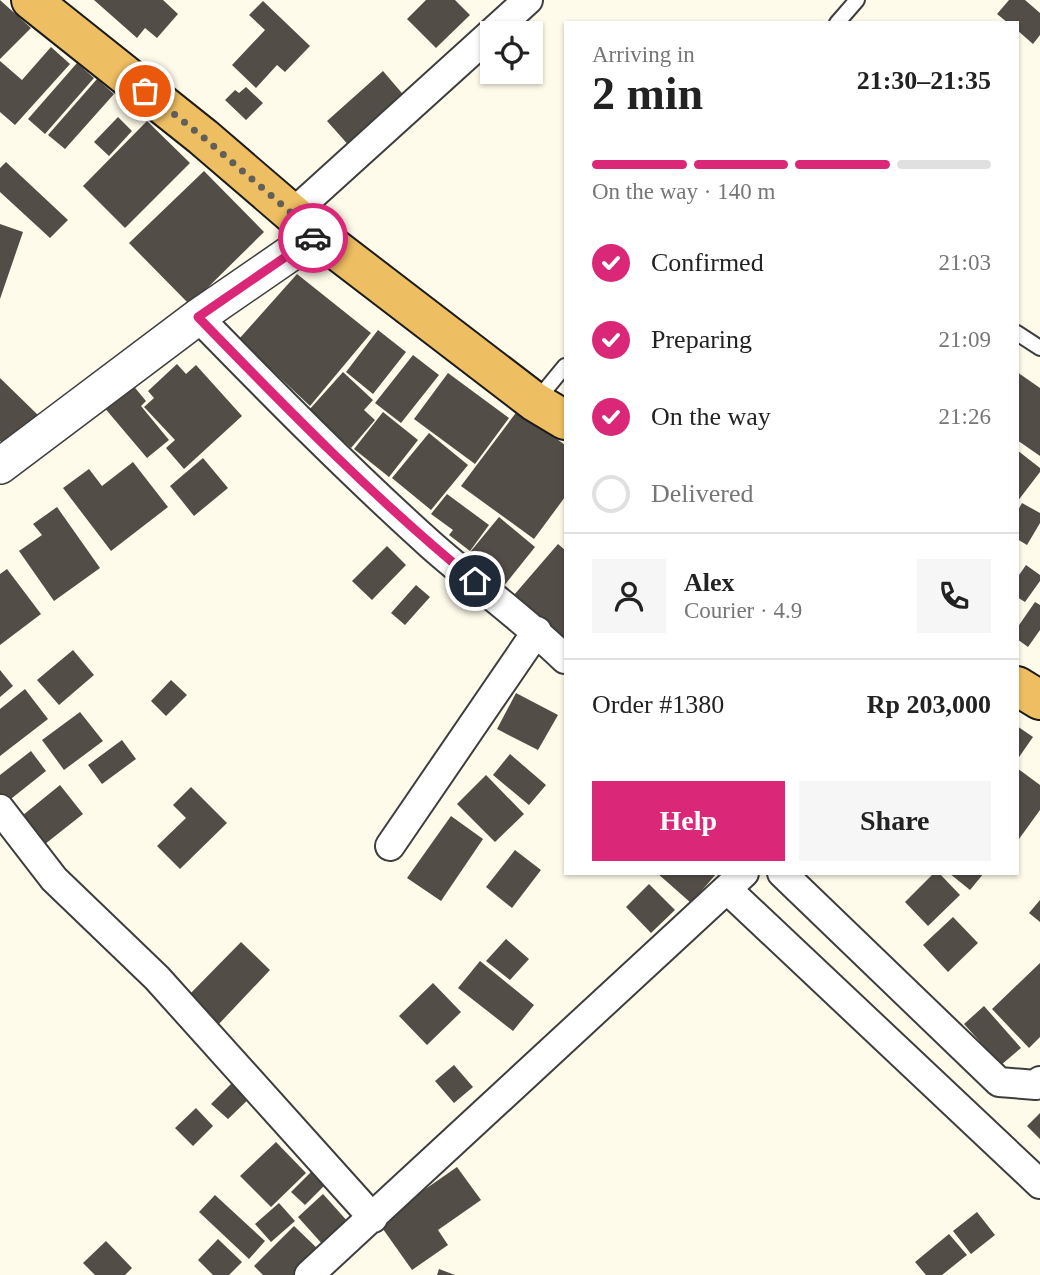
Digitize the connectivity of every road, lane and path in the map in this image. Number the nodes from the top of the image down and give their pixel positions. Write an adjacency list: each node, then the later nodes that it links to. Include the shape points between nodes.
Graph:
1 (528, 0): 5 (street)
2 (857, 0): 4 (lane)
3 (47, 5): 5 (highway)
4 (839, 21)
5 (305, 224): 6 (street); 10 (highway)
6 (198, 317): 11 (street); 12 (street, via 355,476 434,548)
7 (1019, 334): 8 (lane)
8 (1040, 348)
9 (564, 369): 10 (lane)
10 (550, 411)
11 (0, 466)
12 (537, 631): 13 (street); 17 (street)
13 (564, 658)
14 (1019, 687): 15 (highway)
15 (1040, 700)
16 (0, 809): 22 (street, via 54,879 157,978)
17 (390, 846)
18 (784, 875): 20 (street, via 999,1082)
19 (736, 881): 21 (street); 22 (street)
20 (1040, 1082)
21 (1040, 1184)
22 (373, 1218): 23 (street)
23 (309, 1275)

